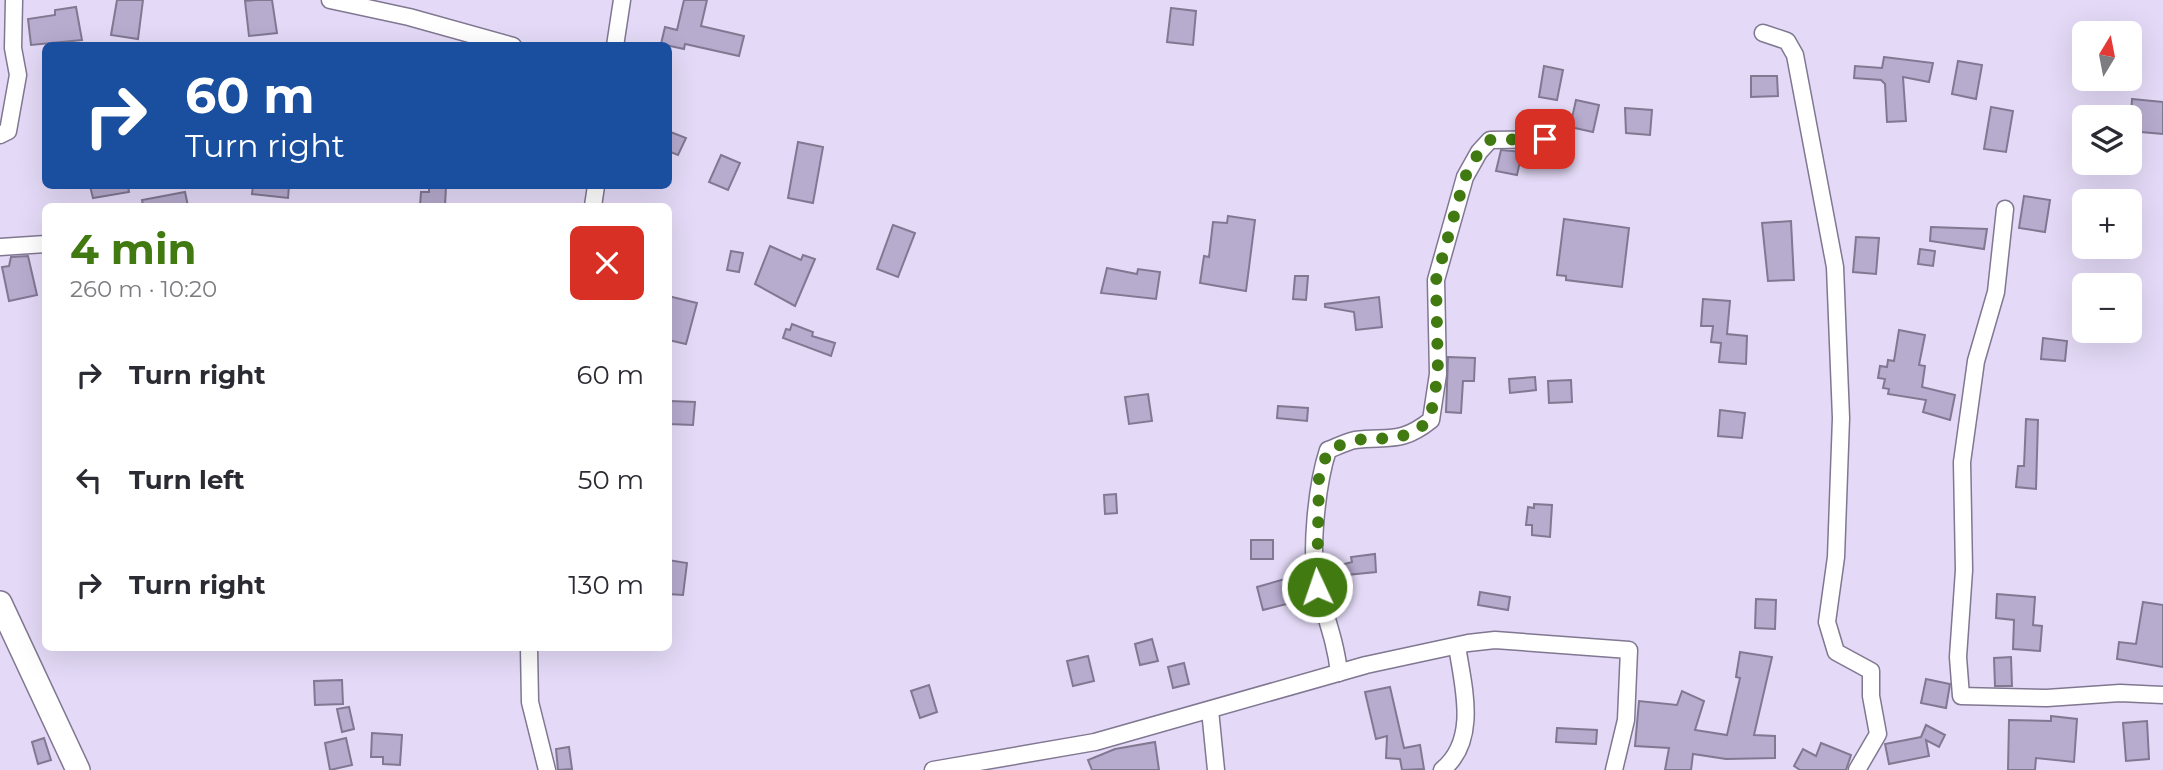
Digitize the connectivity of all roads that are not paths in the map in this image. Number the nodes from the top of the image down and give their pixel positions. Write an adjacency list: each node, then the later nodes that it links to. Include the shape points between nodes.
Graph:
1 (14, 0): 7 (street, via 13,48 18,75 8,131)
2 (330, 0): 5 (street)
3 (622, 0): 6 (street)
4 (1763, 33): 24 (street, via 1787,41 1795,55 1835,267 1841,418 1836,557 1827,622 1836,652 1871,671 1878,733)
5 (499, 42)
6 (616, 42)
7 (0, 135)
8 (1565, 139): 15 (street, via 1490,140 1465,177 1436,280 1438,374 1430,420 1416,432 1394,440 1353,440 1328,450 1319,477 1315,558 1317,587 1336,642)
9 (2005, 209): 16 (street, via 1996,292 1976,361 1962,462 1961,696)
10 (42, 244): 11 (street)
11 (0, 247)
12 (0, 603): 18 (main road)
13 (1457, 646): 15 (street); 22 (street, via 1465,732); 23 (street, via 1495,640 1629,650 1626,720)
14 (529, 651): 19 (street, via 530,702)
15 (1339, 673): 17 (street)
16 (2163, 695)
17 (1210, 710): 20 (street, via 1095,742); 21 (street)
18 (78, 770)
19 (547, 770)
20 (933, 770)
21 (1216, 770)
22 (1442, 770)
23 (1614, 770)
24 (1857, 770)

